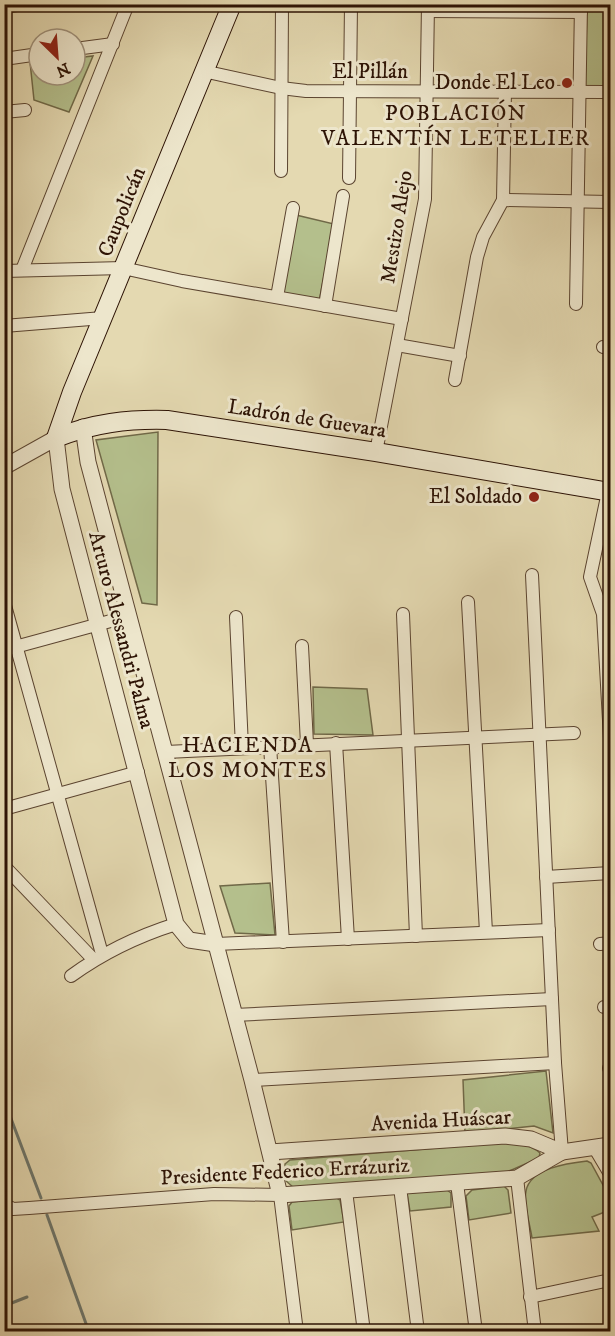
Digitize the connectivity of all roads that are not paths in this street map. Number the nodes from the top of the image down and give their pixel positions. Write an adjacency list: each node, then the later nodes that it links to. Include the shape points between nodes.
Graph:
1 (23, 4): 6 (street)
2 (128, 4): 10 (street)
3 (232, 4): 14 (main road, Caupolicán)
4 (282, 4): 15 (street)
5 (351, 4): 18 (street)
6 (4, 7)
7 (428, 8): 8 (street); 17 (street, Mestizo Alejo)
8 (507, 8): 9 (street)
9 (581, 8): 19 (street)
10 (112, 44): 11 (street); 31 (street)
11 (87, 47)
12 (27, 56): 13 (street)
13 (4, 59)
14 (203, 71): 15 (street, El Pillán); 30 (main road, Caupolicán)
15 (282, 88): 18 (street, El Pillán); 23 (street)
16 (505, 90): 17 (street, El Pillán); 19 (street, El Pillán); 26 (street)
17 (428, 91): 18 (street, El Pillán); 37 (street, Mestizo Alejo, via 425,200)
18 (350, 92): 24 (street)
19 (579, 92): 20 (street, El Pillán); 27 (street)
20 (610, 92)
21 (25, 110): 22 (street)
22 (4, 112)
23 (281, 171)
24 (349, 178)
25 (343, 196): 35 (street)
26 (503, 200): 27 (street); 40 (street, via 480,247)
27 (577, 202): 28 (street); 34 (street)
28 (610, 202)
29 (293, 208): 33 (street)
30 (123, 267): 31 (street); 33 (street); 36 (main road, Caupolicán)
31 (22, 270): 32 (street)
32 (4, 271)
33 (277, 297): 35 (street)
34 (576, 304)
35 (325, 306): 37 (street)
36 (103, 318): 38 (street); 42 (main road, Caupolicán)
37 (402, 319): 39 (street, Mestizo Alejo)
38 (4, 326)
39 (397, 345): 40 (street); 45 (street, Mestizo Alejo)
40 (460, 356): 41 (street)
41 (455, 380)
42 (72, 392): 43 (main road, via 80,415); 44 (main road, Caupolicán)
43 (90, 426): 44 (main road, Ladrón de Guevara); 45 (main road, Ladrón de Guevara, via 134,419 167,420); 53 (street, Arturo Alessandri Palma, via 88,462)
44 (56, 438): 46 (street, Ladrón de Guevara); 55 (street, Arturo Alessandri Palma, via 62,489)
45 (376, 452): 47 (main road, Ladrón de Guevara)
46 (4, 466)
47 (609, 492): 52 (street, via 590,577)
48 (532, 575): 60 (street)
49 (4, 602): 57 (street)
50 (468, 602): 61 (street)
51 (403, 614): 62 (street)
52 (607, 615): 58 (street)
53 (129, 616): 55 (street); 68 (street, Arturo Alessandri Palma)
54 (236, 617): 67 (street)
55 (98, 625): 57 (street); 69 (street, Arturo Alessandri Palma)
56 (302, 646): 65 (street)
57 (11, 648): 70 (street)
58 (608, 680): 63 (street)
59 (574, 733): 60 (street)
60 (541, 734): 61 (street); 74 (street)
61 (476, 737): 62 (street); 77 (street)
62 (409, 740): 64 (street); 78 (street)
63 (610, 741)
64 (336, 743): 65 (street); 79 (street)
65 (307, 744): 66 (street)
66 (270, 746): 67 (street); 80 (street)
67 (242, 747): 68 (street)
68 (166, 752): 81 (street, Arturo Alessandri Palma)
69 (138, 772): 70 (street); 75 (street, Arturo Alessandri Palma)
70 (56, 795): 71 (street); 82 (street)
71 (4, 809)
72 (4, 866): 82 (street)
73 (610, 873): 74 (street)
74 (546, 878): 76 (street)
75 (176, 924): 81 (street, via 189,940); 82 (street, via 144,934)
76 (549, 930): 77 (street); 84 (street)
77 (486, 932): 78 (street)
78 (416, 936): 79 (street)
79 (348, 939): 80 (street)
80 (283, 942): 81 (street)
81 (216, 944): 85 (street, Arturo Alessandri Palma)
82 (98, 957): 83 (street)
83 (71, 976)
84 (552, 999): 85 (street); 86 (street)
85 (234, 1015): 87 (street, Arturo Alessandri Palma)
86 (555, 1063): 87 (street); 91 (street)
87 (252, 1080): 90 (street, Arturo Alessandri Palma)
88 (610, 1145): 89 (street, Avenida Huáscar)
89 (594, 1148): 91 (street, Avenida Huáscar); 92 (street)
90 (270, 1152): 91 (street, Avenida Huáscar, via 506,1136 531,1139); 97 (street, Arturo Alessandri Palma)
91 (562, 1152): 93 (street, Presidente Federico Errázuriz)
92 (610, 1174)
93 (517, 1178): 94 (street, Presidente Federico Errázuriz); 100 (street)
94 (457, 1183): 95 (street, Presidente Federico Errázuriz); 104 (street)
95 (400, 1187): 96 (street, Presidente Federico Errázuriz); 103 (street)
96 (346, 1191): 97 (street, Presidente Federico Errázuriz); 102 (street)
97 (280, 1194): 98 (street, Presidente Federico Errázuriz, via 214,1194 13,1209); 101 (street, Arturo Alessandri Palma)
98 (4, 1204)
99 (610, 1280): 100 (street)
100 (530, 1297): 105 (street)
101 (297, 1332)
102 (364, 1332)
103 (418, 1332)
104 (476, 1332)
105 (535, 1332)

